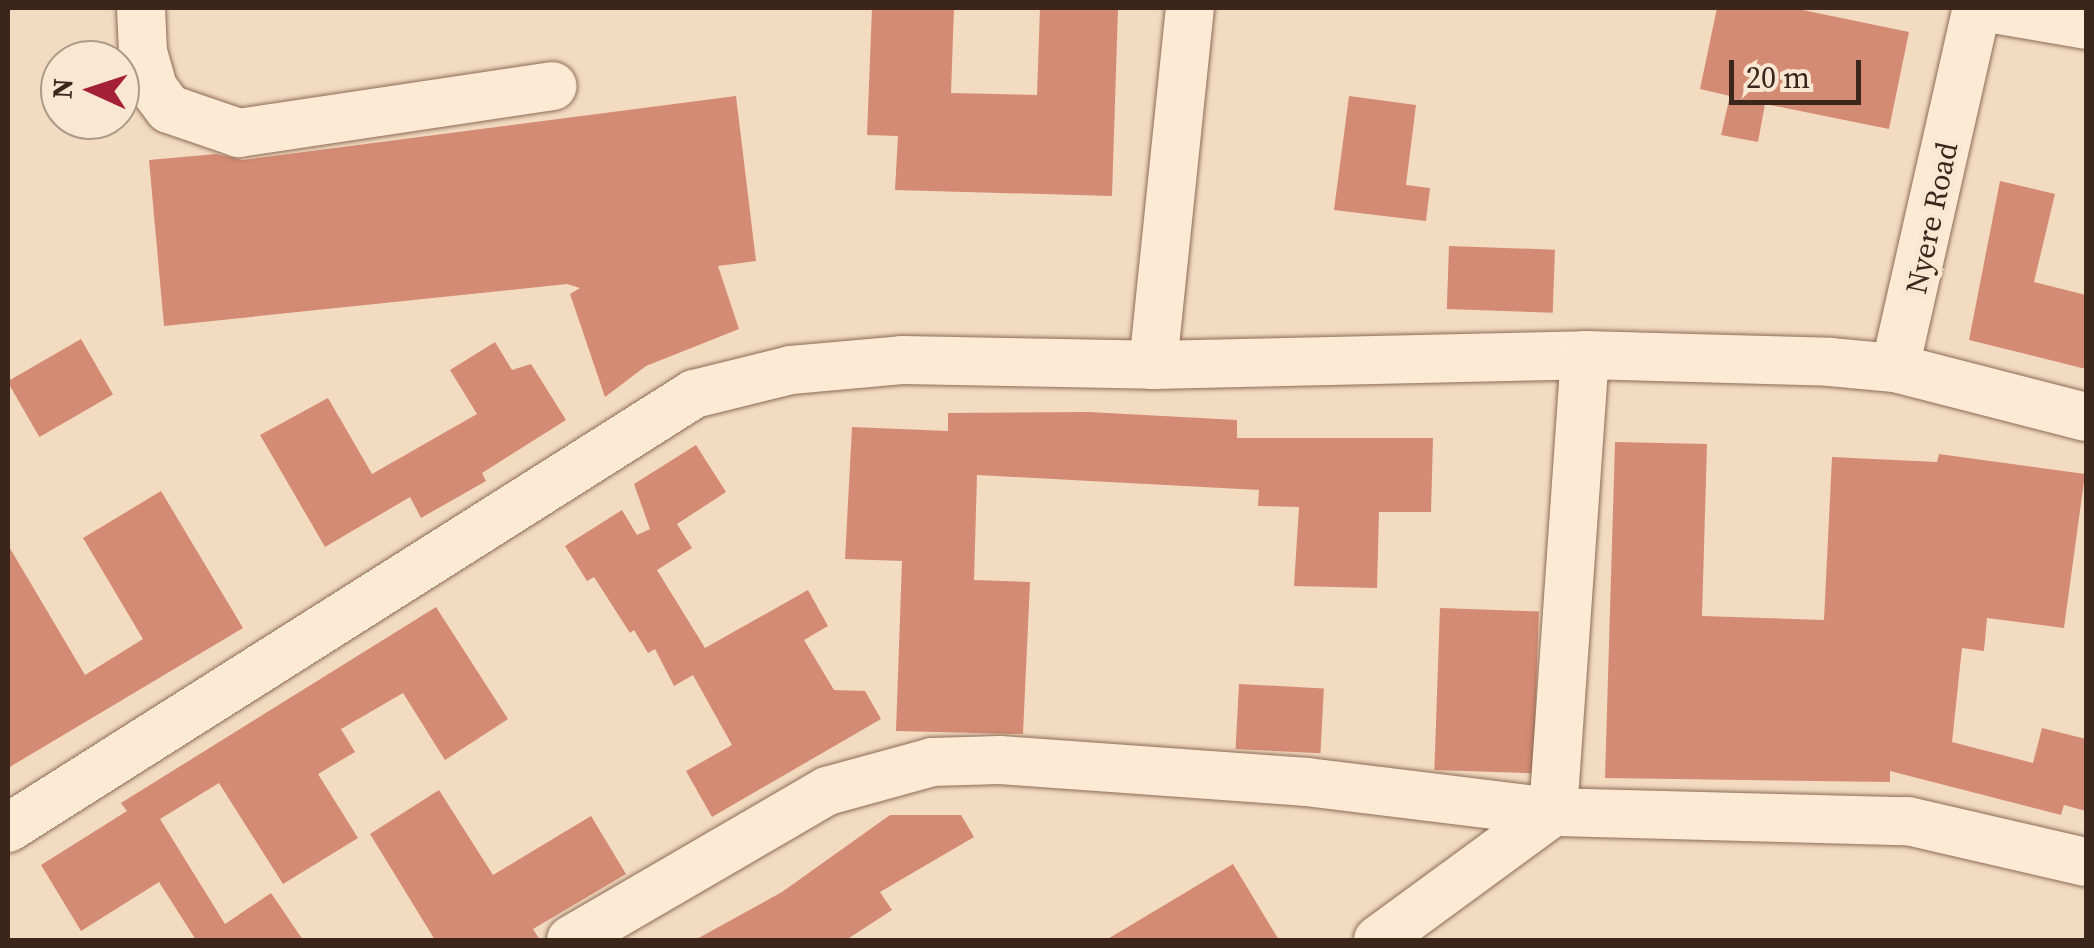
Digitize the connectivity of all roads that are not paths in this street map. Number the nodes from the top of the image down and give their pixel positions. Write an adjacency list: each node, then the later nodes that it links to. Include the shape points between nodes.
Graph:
1 (141, 8): 6 (street, via 153,88 169,109 239,133)
2 (1190, 8): 8 (street)
3 (1977, 8): 9 (street, Nyere Road)
4 (1987, 8): 5 (street)
5 (2086, 25)
6 (553, 86)
7 (1585, 355): 8 (street); 9 (street); 11 (street)
8 (1153, 365): 12 (street, via 902,360 791,370 694,394)
9 (1895, 368): 10 (street)
10 (2086, 417)
11 (1553, 812): 13 (street, via 1908,821); 14 (street, via 1308,782 1000,760 932,762 827,791); 15 (street)
12 (8, 828)
13 (2086, 862)
14 (570, 940)
15 (1378, 940)

